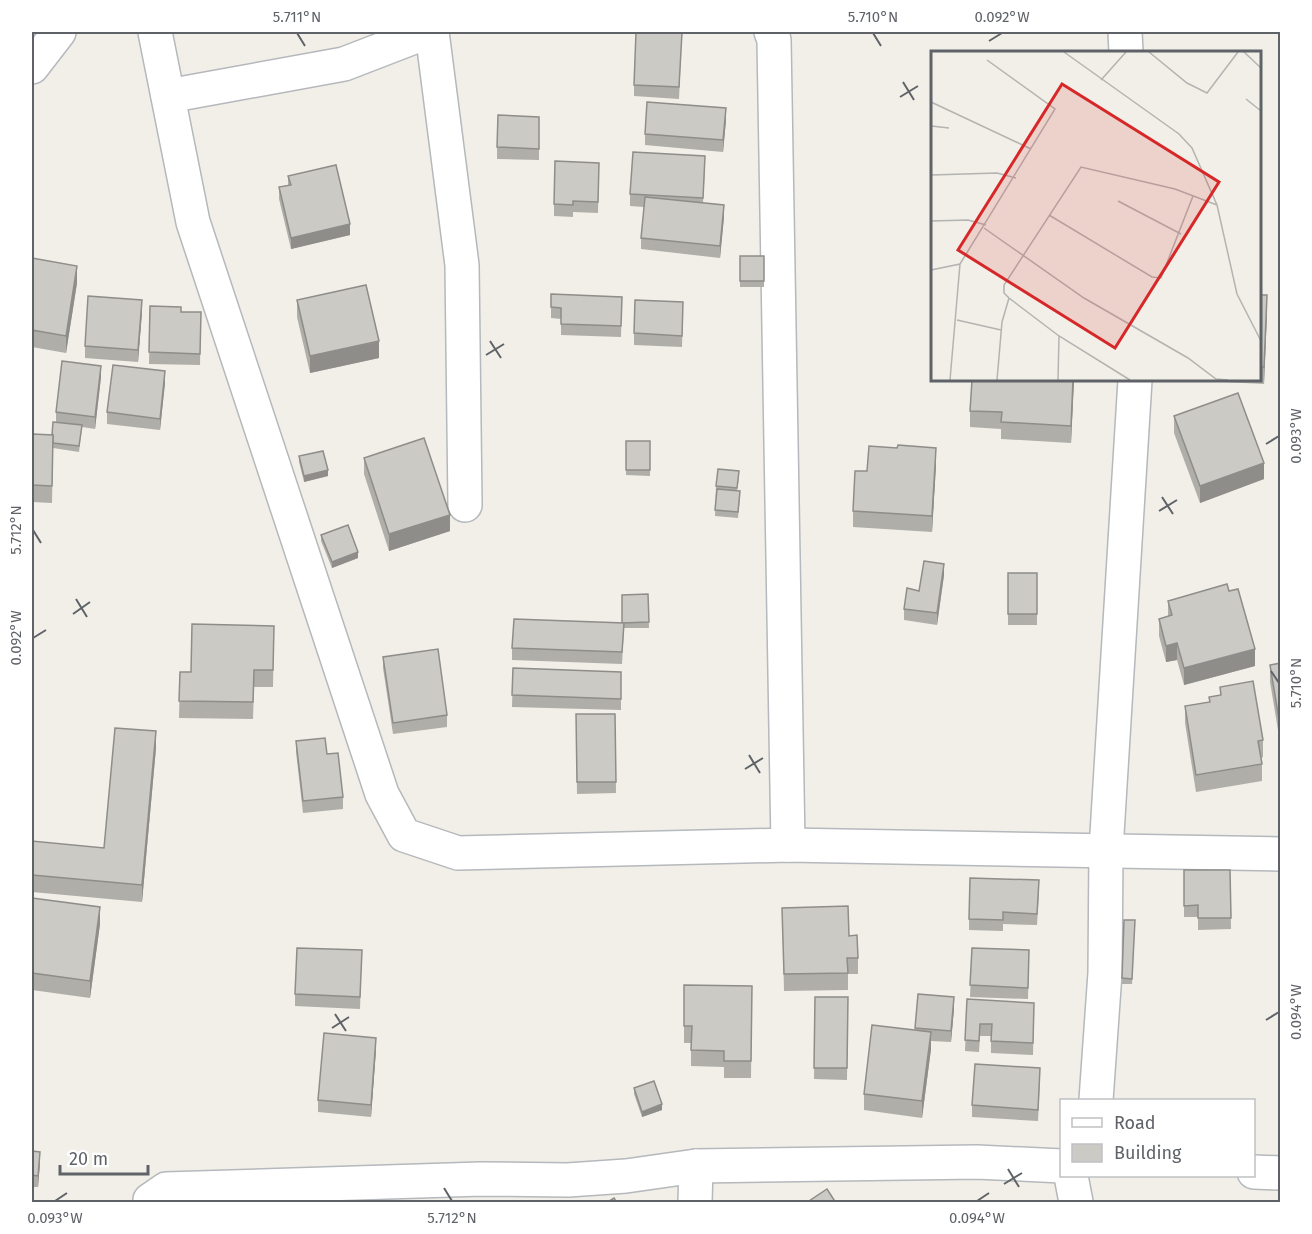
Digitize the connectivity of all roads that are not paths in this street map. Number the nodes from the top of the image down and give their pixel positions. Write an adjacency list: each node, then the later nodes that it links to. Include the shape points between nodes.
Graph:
1 (59, 32): 8 (street)
2 (155, 32): 9 (street)
3 (427, 32): 9 (street, via 344,64)
4 (432, 32): 11 (street, via 462,265)
5 (771, 32): 12 (street)
6 (1125, 32): 7 (street)
7 (1126, 51)
8 (32, 67)
9 (168, 96): 12 (street, via 193,222 382,794 404,835 458,853)
10 (1135, 381): 13 (street)
11 (465, 505)
12 (788, 845): 13 (street)
13 (1106, 850): 14 (street); 15 (street, via 1105,973)
14 (1281, 854)
15 (1096, 1099)
16 (696, 1166): 17 (street, via 977,1162); 21 (street); 23 (street)
17 (1060, 1166)
18 (1255, 1172): 19 (street)
19 (1281, 1173)
20 (1071, 1177): 24 (street)
21 (482, 1191): 22 (street, via 166,1189)
22 (150, 1203)
23 (696, 1203)
24 (1076, 1203)

